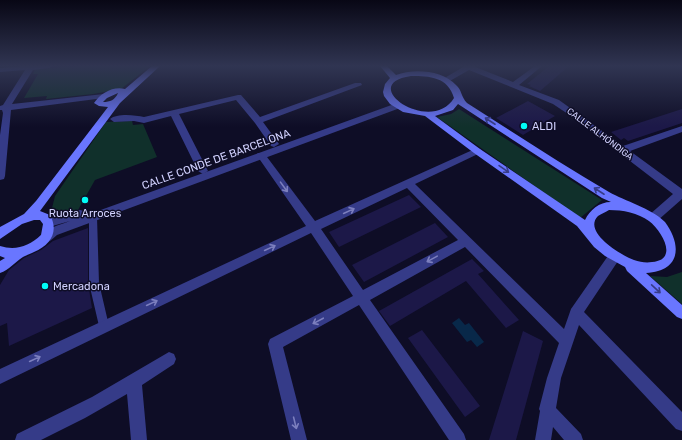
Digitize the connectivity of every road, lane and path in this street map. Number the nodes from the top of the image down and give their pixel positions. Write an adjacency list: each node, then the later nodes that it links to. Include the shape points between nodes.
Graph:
1 (18, 87): 14 (street)
2 (122, 87): 8 (main road)
3 (132, 87): 11 (main road)
4 (354, 87): 19 (street)
5 (388, 87): 9 (main road)
6 (454, 87): 10 (main road)
7 (518, 87): 23 (street, CALLE ALHÓNDIGA, via 556,102)
8 (108, 94): 11 (main road, via 123,91); 12 (main road); 14 (street)
9 (388, 98): 13 (main road); 21 (street, CALLE CONDE DE BARCELONA, via 383,103)
10 (458, 98): 16 (main road, via 452,107); 31 (main road, one-way to 10, via 606,195)
11 (119, 99): 12 (main road, via 106,106); 17 (main road)
12 (99, 104): 14 (street); 17 (main road)
13 (397, 106): 16 (main road); 25 (street, CALLE CONDE DE BARCELONA)
14 (3, 110): 22 (street)
15 (174, 113): 18 (street, via 144,120); 19 (street, via 238,97); 26 (street)
16 (427, 114): 24 (main road)
17 (102, 118): 30 (main road)
18 (114, 119)
19 (258, 121): 21 (street)
20 (682, 129): 23 (street)
21 (274, 144): 26 (street, CALLE CONDE DE BARCELONA)
22 (2, 147): 27 (street)
23 (622, 150): 29 (street, CALLE ALHÓNDIGA)
24 (477, 151): 28 (street); 38 (main road, one-way to 38, via 582,223)
25 (262, 155): 33 (street, CALLE CONDE DE BARCELONA); 36 (street, one-way to 36)
26 (203, 171): 35 (street, CALLE CONDE DE BARCELONA, via 69,218)
27 (0, 176)
28 (408, 183): 36 (street, one-way to 28); 40 (street)
29 (681, 194): 34 (street)
30 (42, 202): 32 (main road); 35 (main road)
31 (634, 209): 34 (main road); 38 (main road, via 613,206 597,209 591,215 589,224)
32 (28, 217): 35 (main road); 37 (main road, via 9,225)
33 (93, 217): 39 (street, CALLE CONDE DE BARCELONA, via 53,232); 50 (street, via 94,283)
34 (652, 218): 41 (main road, via 671,236)
35 (45, 220): 39 (main road, via 49,230)
36 (313, 227): 47 (street); 50 (street, one-way to 36)
37 (0, 234)
38 (592, 236): 44 (main road)
39 (44, 239): 43 (main road, via 31,249)
40 (466, 241): 47 (street, one-way to 47); 51 (street)
41 (679, 249): 45 (main road, via 667,266 643,268)
42 (0, 254): 43 (main road)
43 (18, 254): 46 (main road)
44 (614, 258): 45 (main road); 48 (street)
45 (630, 265): 49 (main road, one-way to 49)
46 (0, 268)
47 (361, 298): 60 (street, one-way to 60, via 275,344); 61 (street)
48 (576, 312): 51 (street); 56 (street)
49 (682, 313)
50 (104, 326): 53 (street, one-way to 50)
51 (566, 340): 55 (street, via 554,378)
52 (169, 359): 54 (street)
53 (0, 377)
54 (134, 383): 57 (street); 59 (street)
55 (548, 409): 62 (street); 63 (street)
56 (682, 423)
57 (41, 436): 58 (street)
58 (23, 440)
59 (139, 440)
60 (299, 440)
61 (458, 440)
62 (543, 440)
63 (575, 440)

